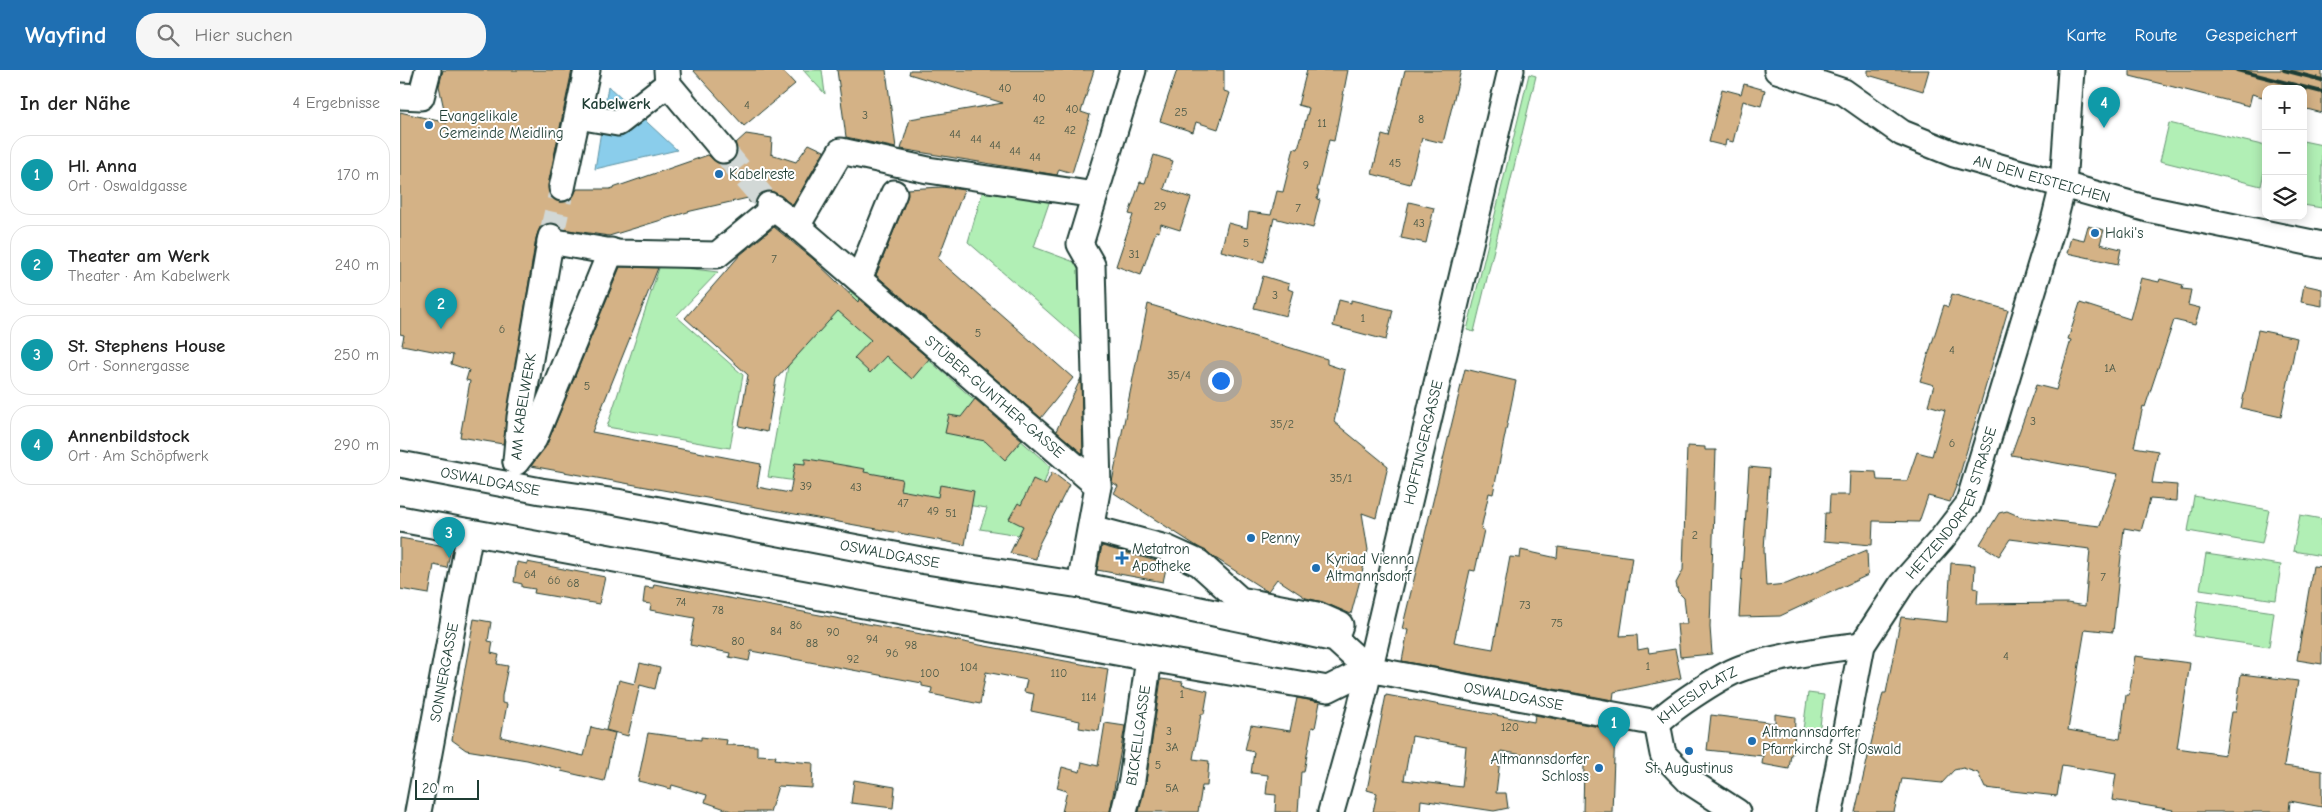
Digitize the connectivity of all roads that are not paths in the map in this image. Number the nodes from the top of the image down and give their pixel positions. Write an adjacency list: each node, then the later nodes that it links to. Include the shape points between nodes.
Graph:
1 (428, 70): 8 (street, via 421,97)
2 (587, 70): 9 (street)
3 (1133, 70): 14 (street)
4 (1511, 70): 28 (street, HOFFINGERGASSE)
5 (1777, 70): 12 (street, AN DEN EISTEICHEN, via 1844,92 1917,140)
6 (2070, 70): 12 (street, HETZENDORFER STRASSE)
7 (667, 77): 9 (street, via 618,123); 10 (street)
8 (400, 96)
9 (578, 116): 13 (street)
10 (723, 150)
11 (899, 181): 14 (street); 15 (street, via 841,151); 18 (street)
12 (2062, 185): 16 (street, AN DEN EISTEICHEN, via 2148,209); 26 (street, HETZENDORFER STRASSE, via 1968,505 1902,584)
13 (562, 188)
14 (1095, 196): 20 (street, via 1080,244 1092,265)
15 (797, 226): 17 (street, via 774,207 719,262); 18 (street, STÜBER-GUNTHER-GASSE)
16 (2322, 245)
17 (610, 254): 17 (street, AM KABELWERK, via 534,439 516,462 520,418 550,241)
18 (859, 279): 20 (street, STÜBER-GUNTHER-GASSE)
19 (400, 464): 24 (street, OSWALDGASSE, via 926,561)
20 (1098, 486): 22 (street)
21 (400, 519): 23 (street)
22 (1091, 528): 24 (street); 25 (street, via 1166,548 1199,563 1240,600 1317,614 1340,625)
23 (470, 532): 27 (street); 30 (street, SONNERGASSE)
24 (1080, 585): 25 (street, OSWALDGASSE)
25 (1335, 639): 28 (street)
26 (1862, 645): 29 (street, KHLESLPLATZ, via 1743,667 1667,713); 34 (street, HETZENDORFER STRASSE)
27 (1149, 658): 28 (street, via 1328,689); 31 (street, BICKELLGASSE, via 1132,780)
28 (1368, 669): 29 (street, OSWALDGASSE); 32 (street, HOFFINGERGASSE)
29 (1657, 723): 33 (street, KHLESLPLATZ, via 1663,754 1689,781)
30 (418, 812)
31 (1124, 812)
32 (1331, 812)
33 (1737, 812)
34 (1830, 812)

